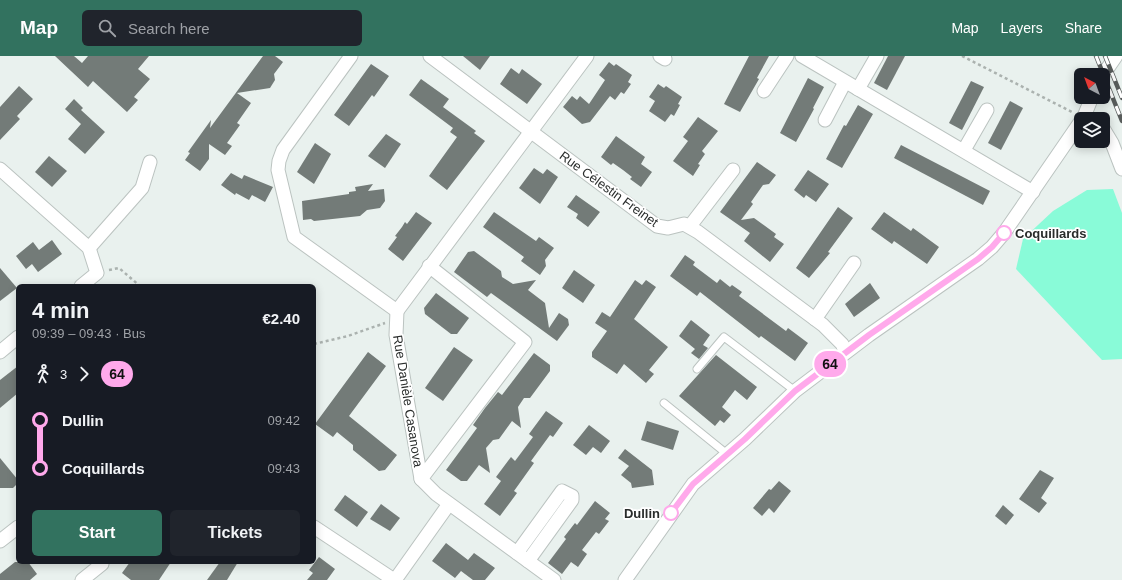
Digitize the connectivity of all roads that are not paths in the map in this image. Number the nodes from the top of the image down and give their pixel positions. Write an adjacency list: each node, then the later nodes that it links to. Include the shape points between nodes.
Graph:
1 (351, 56): 28 (street, via 283,150 278,170 294,236)
2 (430, 56): 14 (street, Rue Célestin Freinet)
3 (587, 56): 14 (street)
4 (787, 56): 11 (street)
5 (802, 56): 9 (street)
6 (878, 56): 10 (street)
7 (1116, 56): 8 (street)
8 (1108, 68)
9 (845, 82): 10 (street); 13 (street)
10 (858, 89): 17 (street)
11 (764, 91)
12 (987, 110): 17 (street)
13 (825, 120)
14 (531, 132): 23 (street, Rue Célestin Freinet, via 657,226); 26 (street)
15 (1074, 135): 22 (street)
16 (1110, 140): 20 (street)
17 (964, 150): 22 (street)
18 (150, 162): 24 (street, via 142,188)
19 (0, 168): 24 (street)
20 (1122, 168)
21 (733, 170): 23 (street)
22 (1033, 192): 32 (street, via 1004,233 978,259)
23 (690, 226): 29 (street)
24 (89, 248): 27 (street, via 97,273)
25 (854, 263): 29 (street)
26 (429, 266): 28 (street); 37 (street, via 525,342)
27 (83, 284)
28 (397, 315): 37 (street, Rue Danièle Casanova, via 396,335)
29 (815, 319): 32 (street, via 838,340)
30 (16, 339): 31 (street)
31 (0, 352)
32 (846, 352): 34 (street)
33 (697, 369): 34 (lane, via 724,337)
34 (795, 391): 36 (street)
35 (664, 403): 36 (lane)
36 (727, 454): 48 (street, via 693,484)
37 (421, 480): 38 (street, Rue Danièle Casanova)
38 (449, 504): 42 (street, Rue Danièle Casanova); 45 (street)
39 (316, 528): 45 (street)
40 (16, 529): 41 (street)
41 (0, 541)
42 (516, 552): 43 (street, Rue Danièle Casanova); 43 (street, via 562,491 572,496 572,500)
43 (528, 561): 47 (street, Rue Danièle Casanova)
44 (102, 564): 46 (street)
45 (397, 579)
46 (82, 580)
47 (554, 580)
48 (625, 580)

